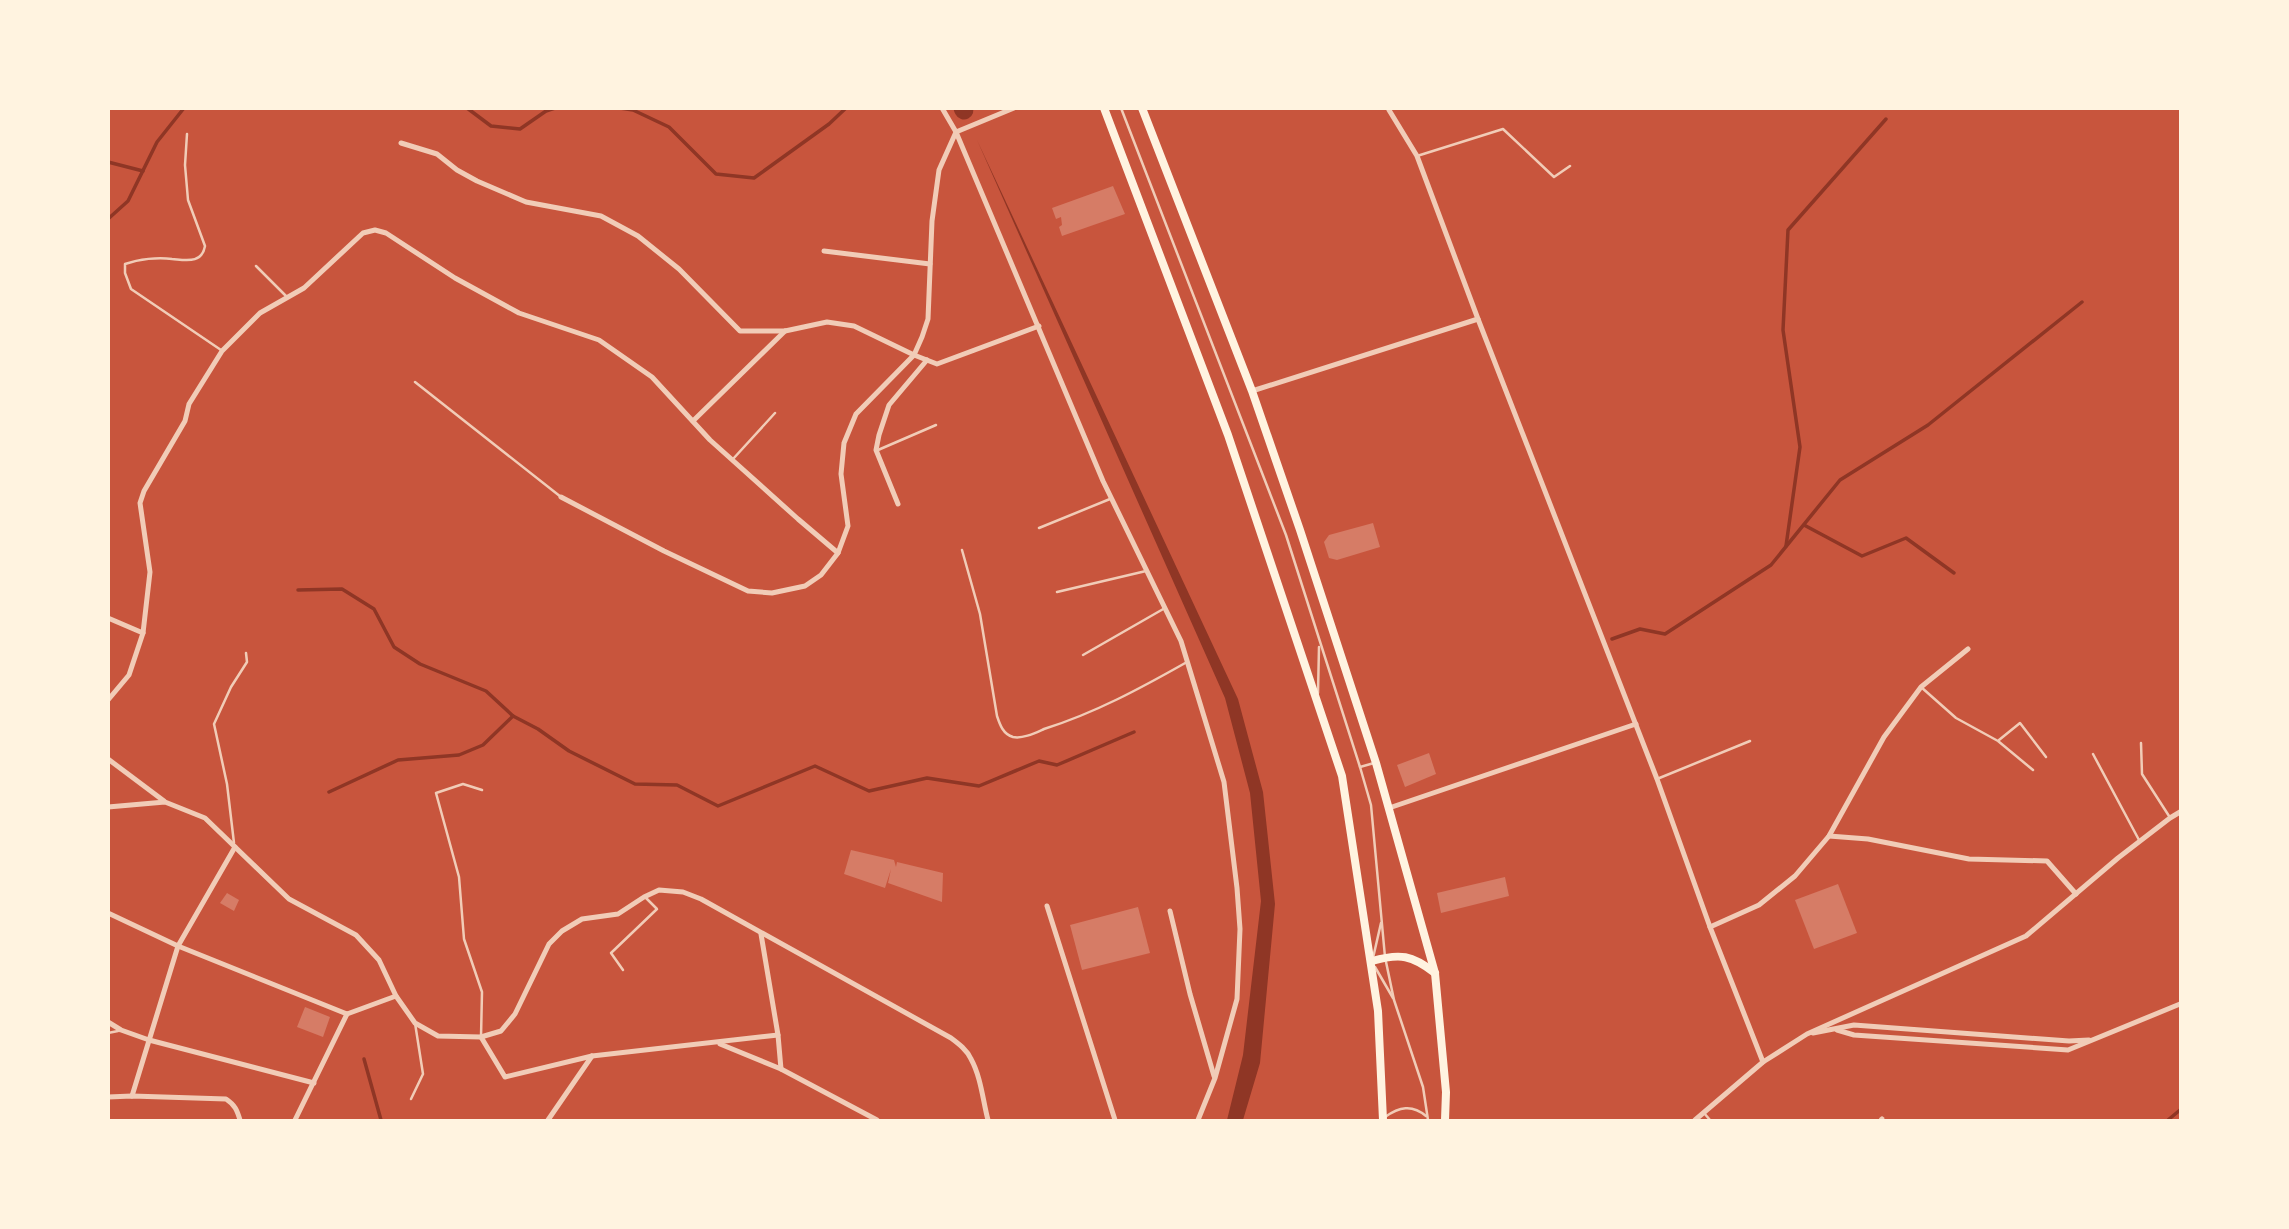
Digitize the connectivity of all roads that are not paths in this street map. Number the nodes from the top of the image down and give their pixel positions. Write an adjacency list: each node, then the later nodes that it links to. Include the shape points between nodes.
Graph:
1 (942, 108): 7 (street)
2 (1014, 108): 7 (street)
3 (1104, 108): 47 (main road, via 1228,435)
4 (1121, 108): 40 (lane, via 1286,535)
5 (1142, 108): 23 (main road)
6 (1389, 110): 10 (street)
7 (956, 132): 13 (street, via 939,170); 17 (street)
8 (187, 134): 19 (lane, via 188,200 204,253 186,261 133,261 125,264 125,272 132,290)
9 (401, 143): 18 (street, via 438,154 477,181 526,202 601,216 638,236 679,268 740,331)
10 (1417, 156): 11 (lane, via 1503,129 1554,177); 16 (street)
11 (1570, 166)
12 (824, 251): 13 (street)
13 (930, 264): 20 (street, via 928,318)
14 (256, 266): 15 (lane)
15 (288, 298): 19 (street, via 260,313); 25 (street, via 363,233 386,233 519,313 599,340 652,377)
16 (1478, 319): 23 (street); 48 (street)
17 (1039, 326): 21 (street, via 945,362); 30 (street)
18 (785, 331): 20 (street, via 827,322 854,326); 25 (street)
19 (222, 351): 39 (street, via 189,404 185,421 140,503 150,572)
20 (914, 355): 21 (street); 34 (street, via 856,414 844,443 841,474 848,526)
21 (927, 360): 27 (street, via 890,404)
22 (415, 382): 29 (lane)
23 (1252, 391): 55 (main road)
24 (775, 413): 28 (lane)
25 (692, 421): 28 (street)
26 (936, 425): 27 (lane)
27 (876, 450): 31 (street)
28 (733, 458): 34 (street)
29 (561, 497): 34 (street, via 748,591 772,593 805,586 821,575)
30 (1111, 499): 32 (lane); 35 (street)
31 (898, 504)
32 (1039, 528)
33 (962, 550): 44 (lane, via 980,614 997,716 1007,734 1022,737 1058,725 1126,696)
34 (838, 553)
35 (1146, 571): 36 (lane); 37 (street)
36 (1057, 592)
37 (1165, 608): 43 (lane); 44 (street)
38 (108, 618): 39 (street)
39 (143, 633): 46 (street, via 129,675)
40 (1319, 644): 47 (lane); 56 (lane)
41 (1968, 649): 45 (street)
42 (246, 653): 67 (lane, via 247,662 214,724)
43 (1083, 655)
44 (1188, 662): 99 (street, via 1224,782 1240,929 1237,999)
45 (1921, 687): 50 (lane, via 1956,718); 65 (street, via 1884,737)
46 (108, 700)
47 (1317, 704): 78 (main road, via 1342,776)
48 (1636, 723): 58 (street); 62 (street)
49 (1750, 741): 58 (lane)
50 (1998, 741): 53 (lane, via 2020,723); 57 (lane)
51 (2141, 743): 64 (lane, via 2142,774)
52 (2093, 754): 66 (lane)
53 (2046, 757)
54 (108, 759): 60 (street)
55 (1376, 763): 56 (lane); 62 (main road)
56 (1360, 767): 73 (lane, via 1371,804)
57 (2033, 770)
58 (1657, 779): 74 (street)
59 (482, 790): 92 (lane, via 463,784 436,793 459,877 464,939 482,992)
60 (165, 802): 61 (street); 67 (street, via 205,818)
61 (108, 807)
62 (1390, 808): 80 (main road)
63 (2180, 812): 64 (street)
64 (2170, 818): 66 (street)
65 (1829, 835): 68 (street, via 1969,859 2047,861); 74 (street, via 1795,876 1759,905)
66 (2140, 841): 68 (street)
67 (235, 847): 76 (street); 81 (street, via 289,899 356,935 379,960)
68 (2076, 894): 90 (street, via 2026,936)
69 (644, 897): 75 (street, via 659,890 683,892); 79 (lane, via 657,909 611,953); 92 (street, via 618,914 582,919 562,932 549,944 515,1014 501,1031)
70 (1047, 906): 112 (street)
71 (1170, 911): 99 (street)
72 (108, 913): 76 (street)
73 (1381, 920): 77 (lane); 78 (lane)
74 (1710, 927): 97 (street)
75 (761, 934): 91 (street); 111 (street, via 964,1048 975,1070)
76 (178, 946): 84 (street); 94 (street)
77 (1385, 957): 78 (main road); 80 (main road, via 1418,960); 82 (lane)
78 (1372, 961): 82 (lane); 106 (main road)
79 (623, 970)
80 (1435, 973): 114 (main road)
81 (397, 996): 84 (street); 86 (street)
82 (1394, 1000): 105 (lane, via 1423,1087)
83 (2180, 1004): 93 (street)
84 (347, 1014): 100 (street)
85 (108, 1022): 87 (street)
86 (415, 1023): 92 (street, via 438,1036); 103 (lane, via 424,1074)
87 (121, 1030): 89 (lane); 94 (street)
88 (1837, 1030): 90 (street); 93 (street, via 1854,1025); 93 (street, via 1854,1035 2068,1050)
89 (108, 1033)
90 (1807, 1034): 97 (street)
91 (778, 1035): 95 (street); 98 (street)
92 (481, 1037): 96 (street, via 505,1077)
93 (2094, 1040)
94 (149, 1041): 100 (street); 101 (street)
95 (717, 1043): 96 (street); 98 (street)
96 (592, 1056): 109 (street)
97 (1763, 1062): 104 (street)
98 (781, 1069): 110 (street)
99 (1215, 1078): 113 (street)
100 (314, 1083): 108 (street)
101 (132, 1096): 102 (street); 107 (street, via 226,1099)
102 (108, 1097)
103 (411, 1099)
104 (1704, 1113): 115 (street); 116 (lane)
105 (1427, 1119): 106 (lane, via 1418,1109 1405,1107)
106 (1382, 1120)
107 (240, 1121)
108 (295, 1121)
109 (548, 1121)
110 (877, 1121)
111 (988, 1121)
112 (1115, 1121)
113 (1198, 1121)
114 (1445, 1121)
115 (1695, 1121)
116 (1710, 1121)

